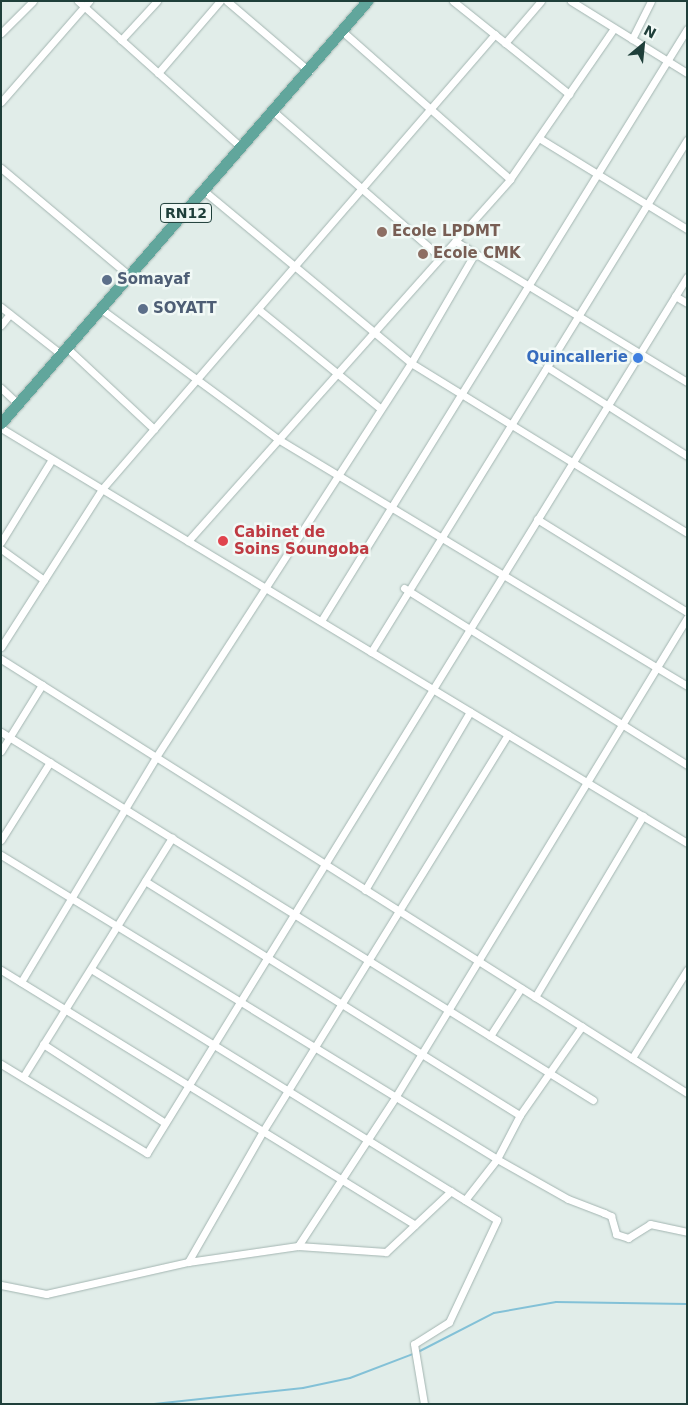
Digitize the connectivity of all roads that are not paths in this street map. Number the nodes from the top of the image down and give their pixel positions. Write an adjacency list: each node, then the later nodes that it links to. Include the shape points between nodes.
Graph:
1 (33, 1): 15 (street)
2 (78, 1): 11 (street)
3 (157, 1): 18 (street)
4 (220, 1): 22 (street)
5 (228, 1): 21 (street)
6 (453, 1): 16 (street)
7 (541, 1): 19 (street)
8 (571, 1): 12 (street)
9 (652, 1): 17 (street)
10 (362, 3): 14 (main road, RN12)
11 (86, 4): 18 (street); 25 (street)
12 (614, 28): 17 (street); 24 (street)
13 (687, 29): 20 (street)
14 (342, 31): 21 (main road, RN12); 26 (street)
15 (1, 33)
16 (495, 34): 19 (street); 26 (street)
17 (632, 39): 20 (street)
18 (121, 40): 22 (street)
19 (506, 43): 24 (street)
20 (668, 61): 23 (street); 32 (street)
21 (309, 71): 27 (main road, RN12)
22 (158, 73): 30 (street)
23 (687, 73)
24 (569, 94): 28 (street)
25 (1, 102)
26 (430, 109): 33 (street); 34 (street)
27 (274, 112): 30 (main road, RN12); 34 (street)
28 (538, 138): 32 (street); 33 (street)
29 (687, 140): 36 (street)
30 (242, 148): 35 (main road, RN12)
31 (1, 168): 42 (street)
32 (598, 174): 36 (street); 44 (street)
33 (510, 180): 38 (street)
34 (362, 188): 40 (street); 41 (street)
35 (204, 191): 41 (street); 42 (main road, RN12)
36 (647, 204): 37 (street); 51 (street)
37 (687, 228)
38 (455, 240): 39 (street); 40 (street)
39 (475, 253): 44 (street); 56 (street)
40 (440, 257): 53 (street)
41 (294, 266): 49 (street); 53 (street)
42 (131, 277): 48 (main road, RN12)
43 (687, 277): 45 (street)
44 (529, 286): 51 (street); 62 (street)
45 (675, 296): 46 (street); 55 (street)
46 (687, 304)
47 (1, 307): 50 (street)
48 (101, 309): 54 (main road, RN12); 59 (street)
49 (258, 309): 58 (street); 59 (street)
50 (10, 314): 52 (street); 54 (street)
51 (578, 316): 55 (street); 57 (street)
52 (1, 325)
53 (374, 332): 56 (street); 58 (street)
54 (64, 351): 63 (main road, RN12); 69 (street)
55 (639, 354): 60 (street); 64 (street)
56 (410, 363): 62 (street); 65 (street)
57 (547, 367): 64 (street); 67 (street)
58 (337, 373): 65 (street); 70 (street)
59 (197, 380): 69 (street); 70 (street)
60 (687, 382)
61 (1, 388): 63 (street)
62 (462, 395): 67 (street); 76 (street)
63 (18, 404): 66 (main road, RN12)
64 (607, 405): 71 (street); 73 (street)
65 (380, 408): 74 (street)
66 (1, 423)
67 (511, 425): 73 (street); 79 (street)
68 (1, 428): 72 (street)
69 (154, 429): 75 (street)
70 (278, 440): 74 (street); 80 (street)
71 (687, 456)
72 (52, 459): 75 (street); 81 (street)
73 (572, 462): 77 (street); 78 (street)
74 (336, 474): 76 (street); 85 (street)
75 (102, 489): 80 (street); 84 (street)
76 (392, 508): 79 (street); 89 (street)
77 (537, 519): 83 (street); 87 (street)
78 (687, 533)
79 (441, 538): 83 (street); 86 (street)
80 (188, 541): 85 (street)
81 (1, 542)
82 (1, 549): 84 (street)
83 (502, 575): 90 (street); 94 (street)
84 (44, 580): 91 (street)
85 (263, 586): 89 (street); 104 (street)
86 (406, 590): 90 (street); 92 (street)
87 (687, 612)
88 (687, 618): 94 (street)
89 (321, 621): 92 (street)
90 (469, 629): 97 (street); 99 (street)
91 (1, 647)
92 (371, 652): 97 (street)
93 (1, 659): 95 (street)
94 (657, 668): 96 (street); 99 (street)
95 (42, 685): 102 (street); 104 (street)
96 (687, 686)
97 (432, 688): 98 (street); 114 (street)
98 (470, 712): 101 (street); 116 (street)
99 (622, 725): 106 (street); 107 (street)
100 (1, 732): 102 (street)
101 (508, 735): 107 (street); 118 (street)
102 (10, 737): 103 (street); 105 (street)
103 (1, 751)
104 (156, 757): 108 (street); 114 (street)
105 (50, 762): 108 (street); 111 (street)
106 (687, 765)
107 (586, 782): 109 (street); 123 (street)
108 (125, 809): 110 (street); 117 (street)
109 (643, 816): 112 (street); 129 (street)
110 (172, 838): 115 (street); 119 (street)
111 (1, 840)
112 (687, 843)
113 (1, 855): 117 (street)
114 (324, 864): 116 (street); 119 (street)
115 (145, 881): 120 (street); 121 (street)
116 (365, 890): 118 (street)
117 (71, 898): 120 (street); 127 (street)
118 (400, 912): 122 (street); 123 (street)
119 (294, 914): 121 (street); 122 (street)
120 (117, 926): 124 (street); 130 (street)
121 (267, 958): 130 (street); 131 (street)
122 (369, 961): 131 (street); 133 (street)
123 (478, 961): 128 (street); 133 (street)
124 (91, 969): 132 (street); 137 (street)
125 (1, 970): 127 (street)
126 (686, 973): 140 (street)
127 (21, 982): 132 (street)
128 (520, 988): 129 (street); 135 (street)
129 (535, 997): 134 (street)
130 (240, 1001): 137 (street); 138 (street)
131 (342, 1004): 138 (street); 139 (street)
132 (65, 1009): 136 (street); 144 (street)
133 (449, 1010): 135 (street); 139 (street)
134 (582, 1026): 140 (street); 142 (street)
135 (490, 1036): 142 (street)
136 (43, 1044): 143 (street); 150 (street)
137 (213, 1044): 144 (street); 145 (street)
138 (317, 1048): 145 (street); 147 (street)
139 (422, 1053): 147 (street); 149 (street)
140 (632, 1058): 146 (street)
141 (1, 1064): 143 (street)
142 (552, 1074): 148 (street); 149 (street)
143 (23, 1077): 150 (street, via 147,1153)
144 (188, 1086): 150 (street); 151 (street)
145 (288, 1090): 151 (street); 152 (street)
146 (687, 1093)
147 (396, 1096): 152 (street); 153 (street)
148 (593, 1100)
149 (520, 1115): 153 (street)
150 (165, 1123)
151 (263, 1131): 154 (street); 160 (street)
152 (368, 1140): 154 (street); 155 (street)
153 (497, 1159): 156 (street); 158 (street, via 610,1216 614,1231 623,1237 650,1224)
154 (342, 1179): 157 (street); 159 (street)
155 (450, 1191): 156 (street); 157 (street)
156 (465, 1200): 162 (street, via 497,1220 449,1322 414,1344)
157 (415, 1225): 159 (street, via 386,1252)
158 (687, 1232)
159 (298, 1246): 160 (street)
160 (188, 1262): 161 (street, via 46,1294)
161 (1, 1285)
162 (424, 1404)

